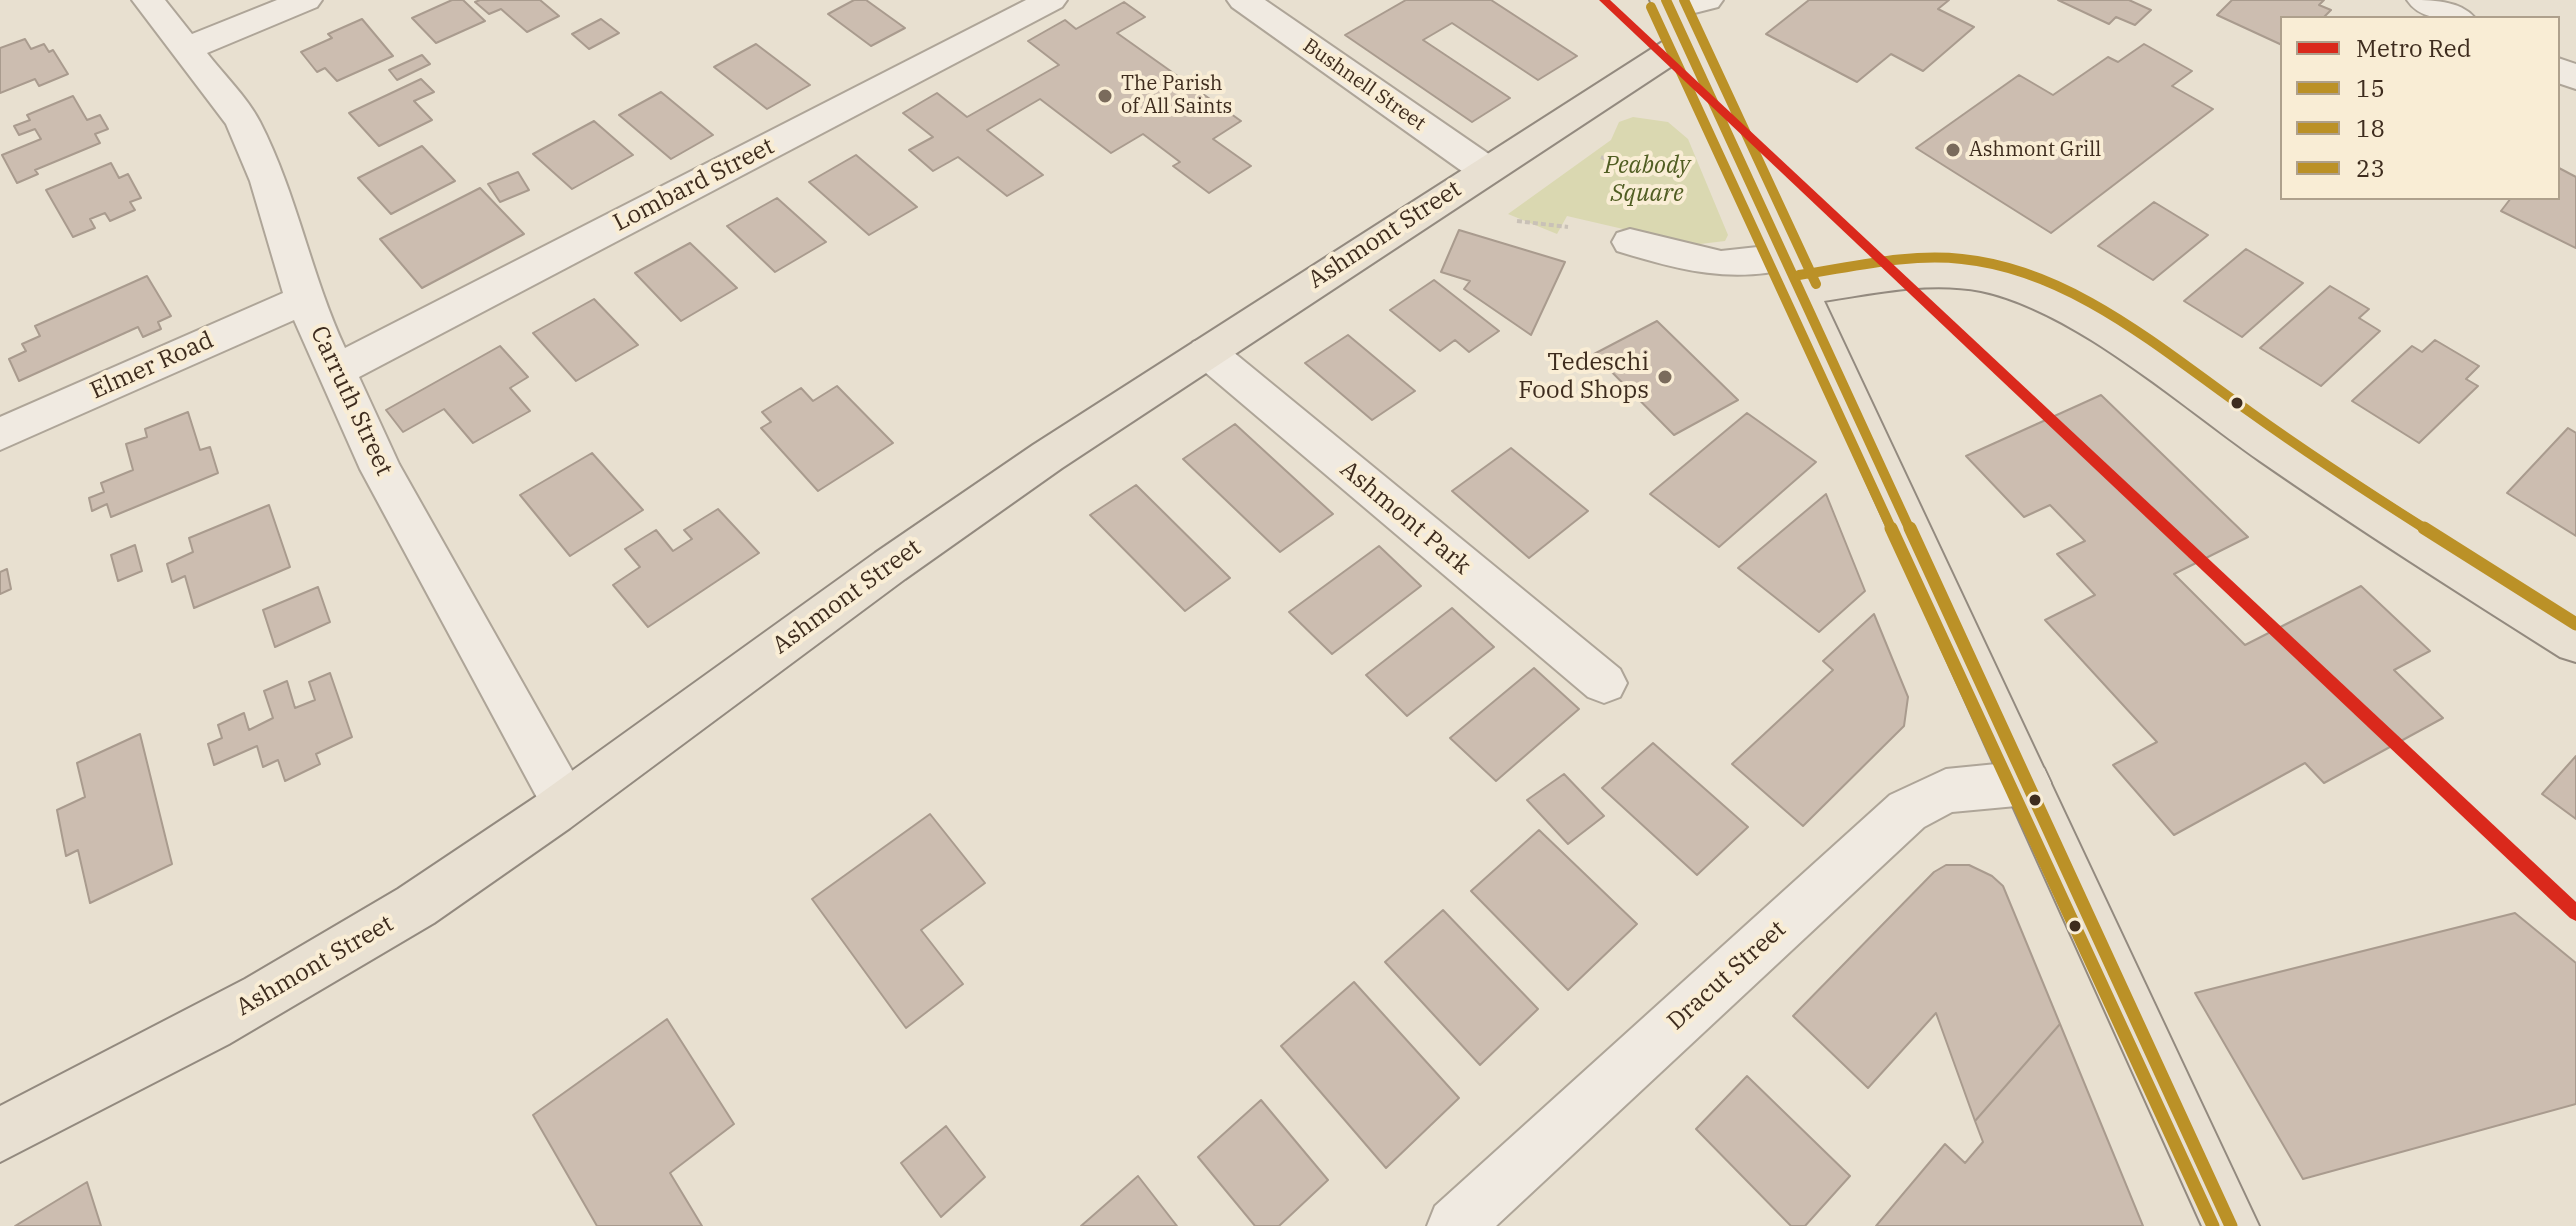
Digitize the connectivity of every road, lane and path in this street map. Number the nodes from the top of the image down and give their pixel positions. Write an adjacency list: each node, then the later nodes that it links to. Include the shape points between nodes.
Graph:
1 (148, 0): 10 (street, Carruth Street)
2 (306, 0): 10 (street)
3 (1051, 0): 20 (street, Lombard Street)
4 (1243, 0): 13 (street, Bushnell Street)
5 (1707, 0): 7 (street)
6 (2423, 0): 8 (street)
7 (1668, 5): 9 (main road)
8 (2455, 16)
9 (1686, 42): 13 (main road, Ashmont Street); 17 (main road)
10 (189, 48): 18 (street, Carruth Street, via 242,121 268,181)
11 (1601, 157): 12 (path, via 1627,168)
12 (1689, 166)
13 (1486, 170): 19 (main road, Ashmont Street)
14 (1517, 221): 15 (path)
15 (1568, 227)
16 (1630, 242): 17 (street, via 1721,264)
17 (1793, 274): 22 (main road, via 1956,275 1996,282 2047,301); 24 (main road)
18 (304, 300): 20 (street, Carruth Street); 21 (street, Elmer Road)
19 (1207, 352): 23 (street, Ashmont Park); 25 (main road, Ashmont Street, via 958,518)
20 (337, 370): 25 (street, Carruth Street, via 381,469)
21 (0, 434)
22 (2576, 643)
23 (1604, 683)
24 (2027, 783): 27 (street, Dracut Street, via 1946,791 1907,811); 28 (main road)
25 (565, 803): 26 (main road, Ashmont Street, via 349,947 206,1029)
26 (0, 1135)
27 (1455, 1226)
28 (2231, 1226)

